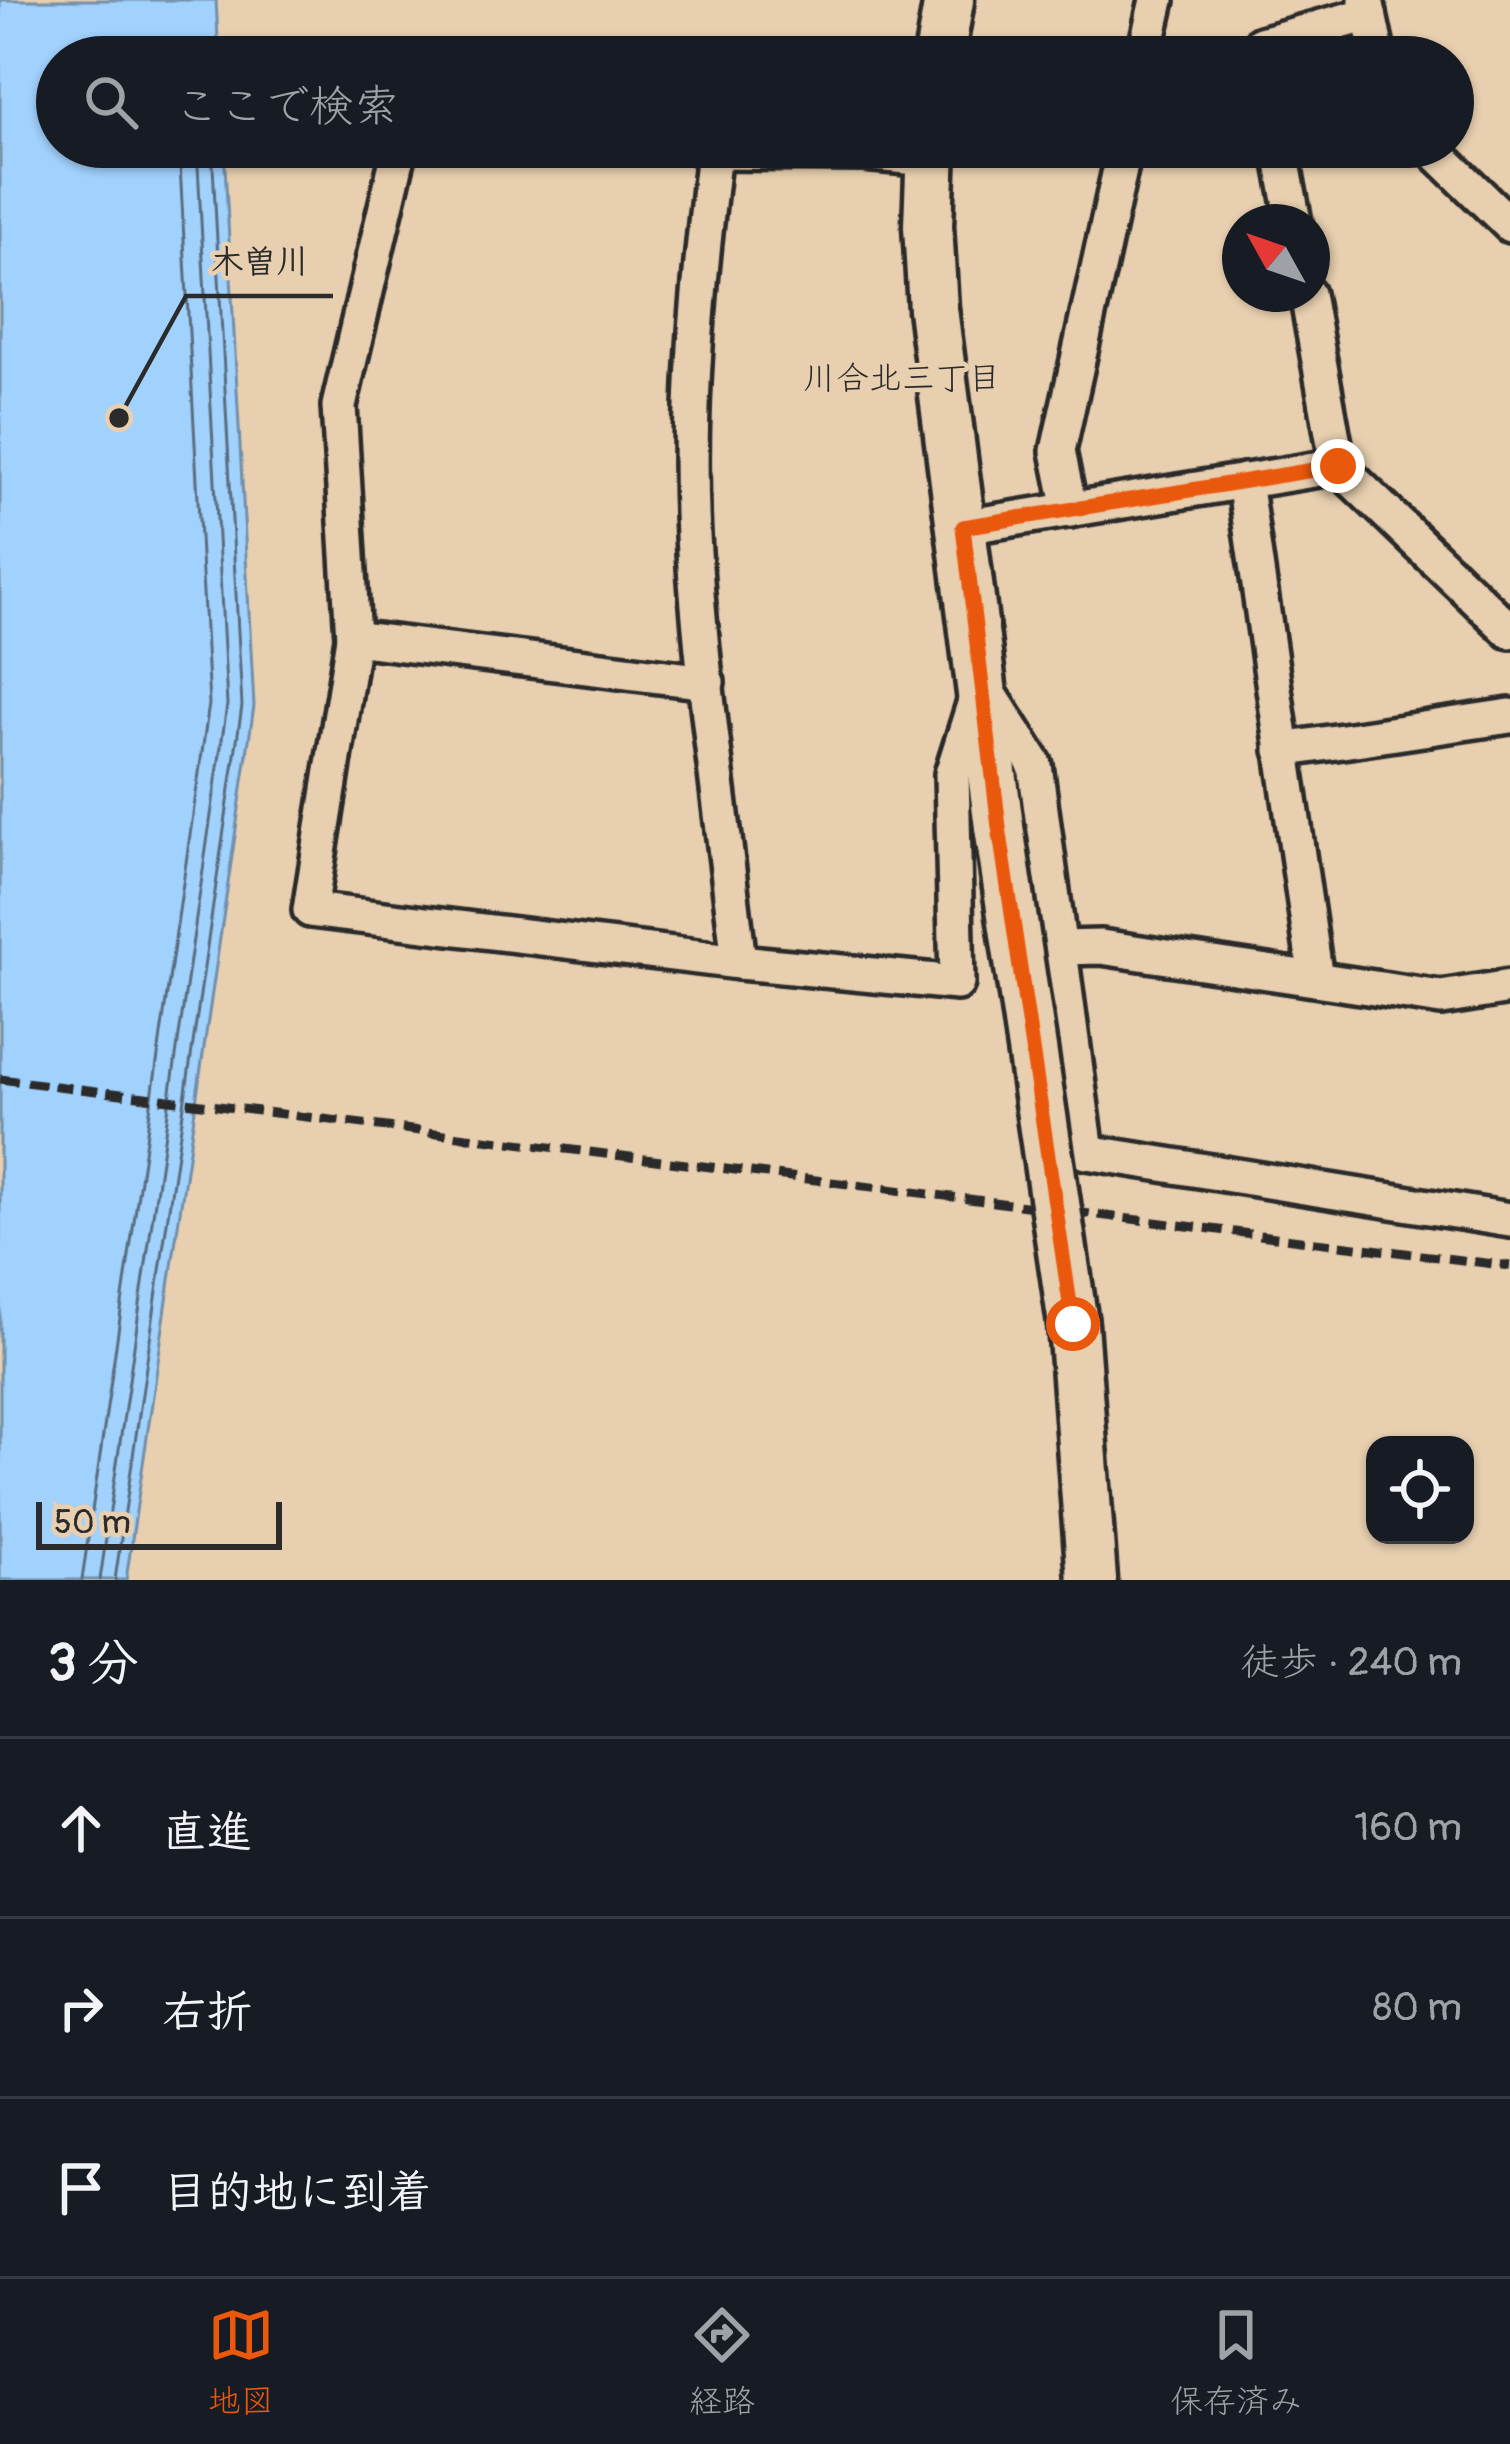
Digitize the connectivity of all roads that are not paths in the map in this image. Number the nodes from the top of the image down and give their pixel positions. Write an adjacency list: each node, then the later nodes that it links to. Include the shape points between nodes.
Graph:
1 (949, 0): 4 (street)
2 (1157, 0): 5 (street)
3 (1367, 7): 6 (street)
4 (943, 36)
5 (1149, 36)
6 (1285, 36)
7 (395, 168): 21 (street, via 338,406)
8 (705, 168): 22 (street, via 691,407)
9 (930, 168): 19 (street, via 933,309)
10 (1120, 168): 18 (street, via 1058,451)
11 (1284, 168): 13 (street)
12 (1452, 168): 14 (street)
13 (1291, 204)
14 (1510, 225)
15 (1310, 312): 16 (street)
16 (1338, 466): 17 (street); 20 (street)
17 (1244, 481): 18 (street); 25 (street)
18 (1070, 510): 19 (street)
19 (963, 527): 23 (street)
20 (1510, 631)
21 (353, 638): 22 (street); 27 (street, via 310,910)
22 (707, 682): 27 (street)
23 (981, 682): 26 (street, via 1035,764); 27 (street, via 952,774 957,983); 31 (street, bridge, via 1073,1324)
24 (1510, 716): 25 (street)
25 (1282, 749): 28 (street)
26 (1061, 948): 28 (street); 30 (street, via 1087,1152)
27 (739, 962)
28 (1316, 979): 29 (street, via 1441,998)
29 (1510, 987)
30 (1510, 1220)
31 (1092, 1580)

